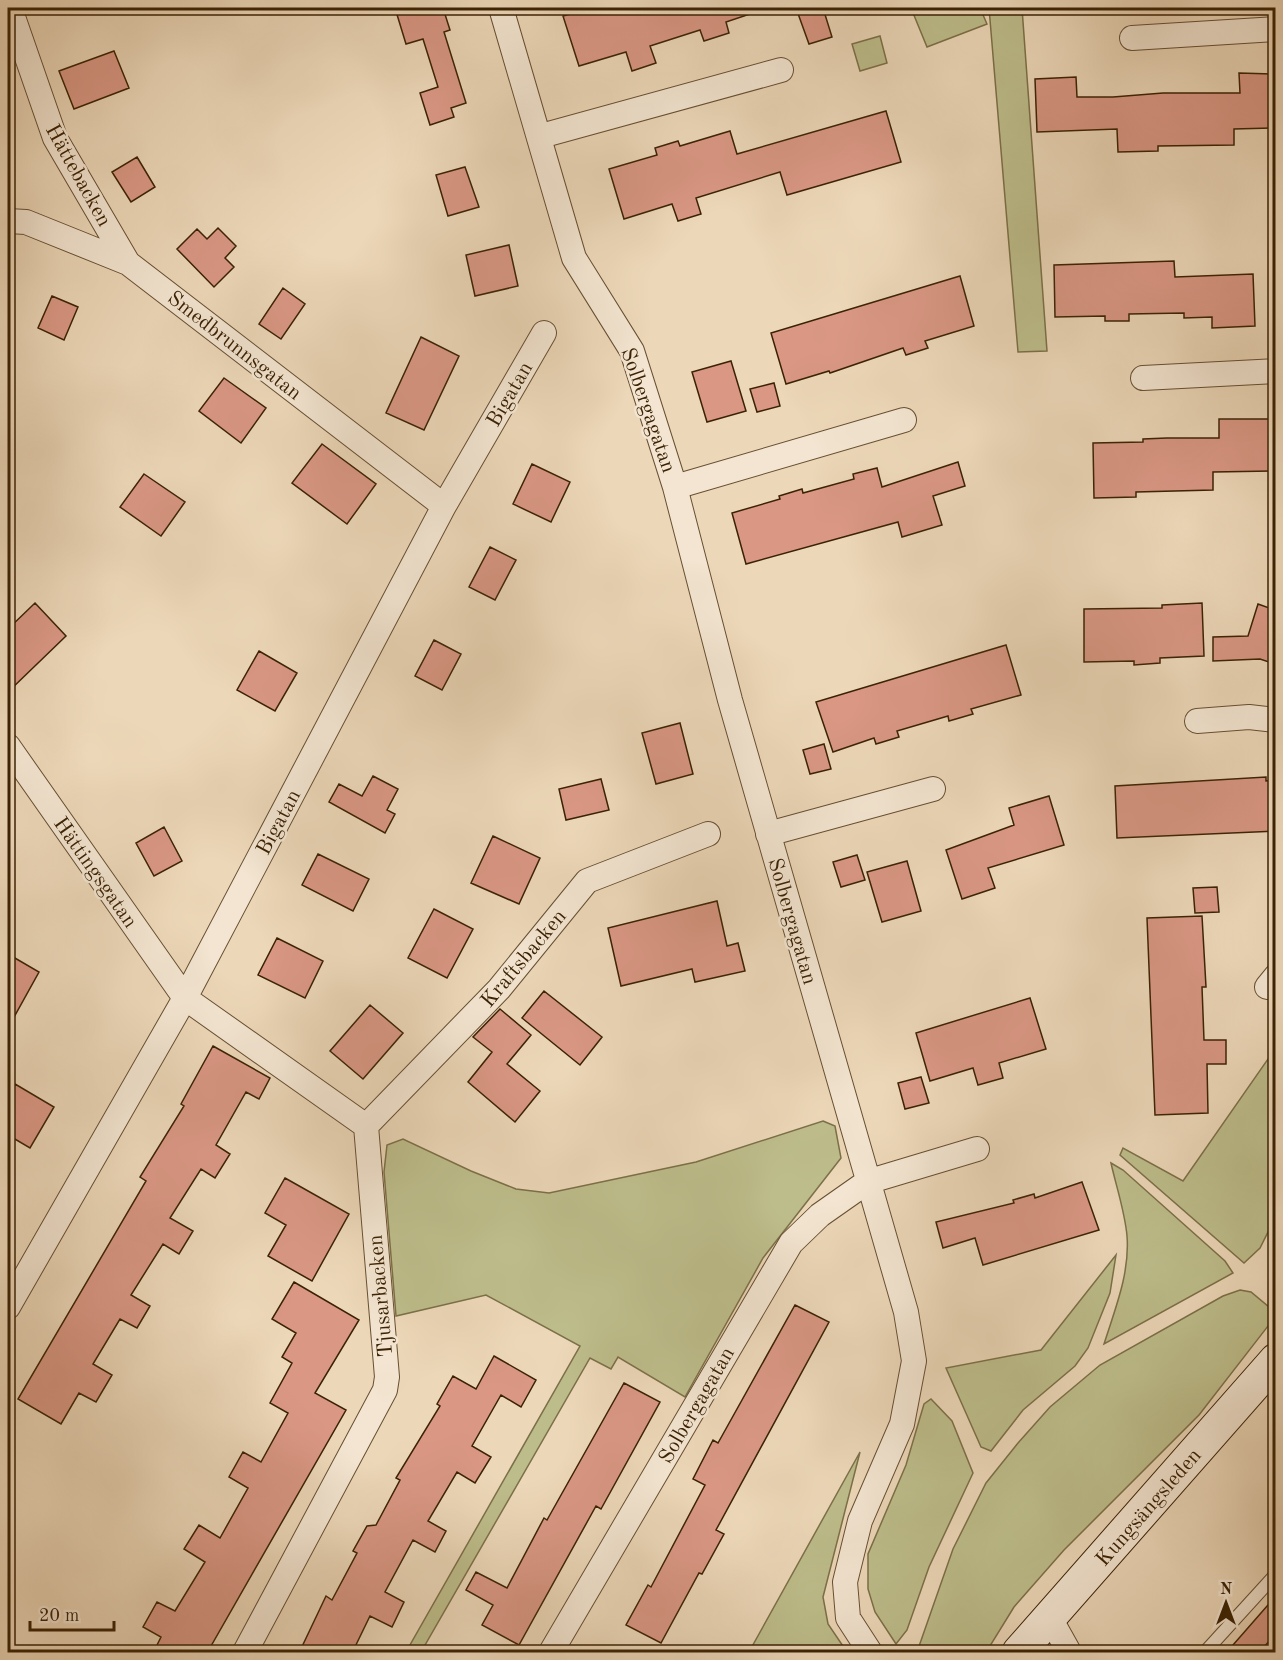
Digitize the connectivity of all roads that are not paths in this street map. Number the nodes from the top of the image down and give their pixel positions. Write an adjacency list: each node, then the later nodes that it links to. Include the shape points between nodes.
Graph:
1 (501, 8): 6 (street, Solbergagatan)
2 (13, 17): 8 (street, Hättebacken, via 55,138)
3 (1275, 29): 4 (street)
4 (1132, 38)
5 (781, 70): 6 (street)
6 (541, 136): 13 (street, Solbergagatan, via 574,258 632,351)
7 (8, 221): 8 (street, Smedbrunnsgatan, via 26,222)
8 (128, 263): 14 (street, Smedbrunnsgatan)
9 (544, 333): 14 (street, Bigatan)
10 (1275, 372): 11 (street)
11 (1143, 378)
12 (904, 420): 13 (street, Solbergagatan)
13 (675, 487): 20 (street, Solbergagatan)
14 (444, 506): 21 (street, Bigatan)
15 (1275, 720): 16 (street, via 1249,717)
16 (1197, 721)
17 (8, 746): 21 (street, Hättingsgatan)
18 (933, 789): 20 (street, Solbergagatan)
19 (708, 834): 22 (street, Kraftsbacken, via 587,881 499,989)
20 (768, 834): 24 (street, Solbergagatan)
21 (185, 999): 22 (street); 25 (street, Bigatan)
22 (366, 1126): 29 (street, Tjusarbacken, via 385,1390)
23 (977, 1149): 24 (street, Solbergagatan)
24 (867, 1182): 30 (street, Solbergagatan, via 820,1215 791,1243); 31 (street, Solbergagatan, via 906,1312 914,1361 902,1424 860,1521 845,1582 848,1618)
25 (8, 1307)
26 (1275, 1360): 28 (main road, Kungsängsleden)
27 (1275, 1574): 34 (lane)
28 (1050, 1618): 32 (main road, Kungsängsleden); 33 (street)
29 (245, 1653)
30 (551, 1653)
31 (870, 1653)
32 (1019, 1653)
33 (1069, 1653)
34 (1205, 1653)

